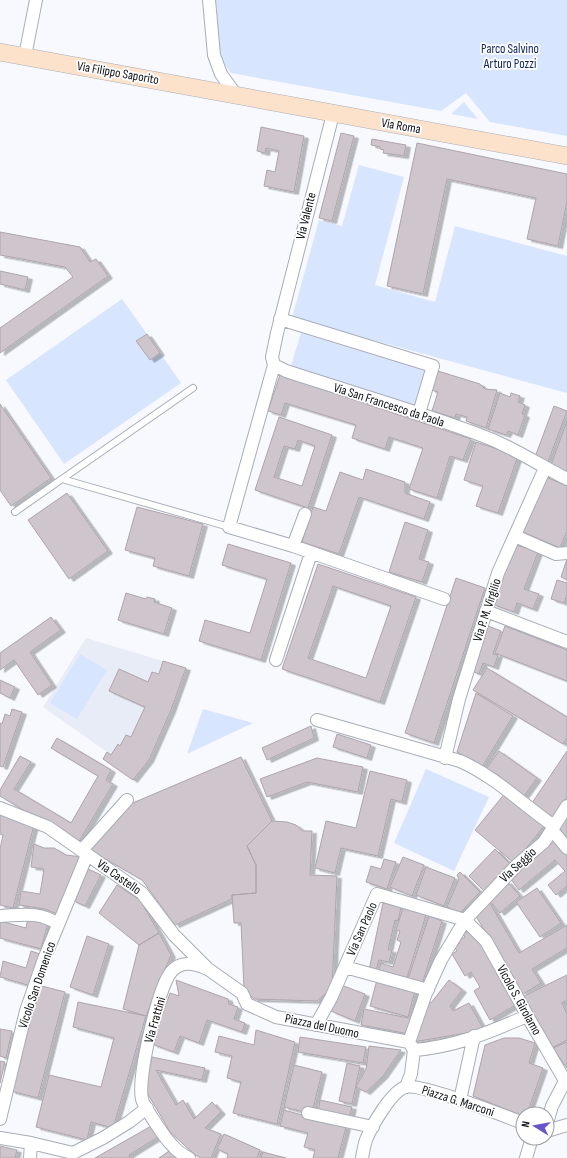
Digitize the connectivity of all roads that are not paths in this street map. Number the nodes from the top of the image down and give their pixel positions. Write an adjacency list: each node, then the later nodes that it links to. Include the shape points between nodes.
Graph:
1 (36, 0): 4 (street)
2 (209, 0): 5 (street, via 214,55 221,74)
3 (0, 52): 4 (street, Via Filippo Saporito)
4 (25, 56): 5 (street, Via Filippo Saporito)
5 (236, 95): 6 (street, Via Roma)
6 (333, 114): 7 (street, Via Roma); 8 (street, Via Valente)
7 (567, 156)
8 (280, 319): 9 (street, via 272,357); 11 (street, via 433,366)
9 (274, 365): 11 (street, Via San Francesco da Paola); 17 (street)
10 (193, 388): 13 (lane)
11 (419, 413): 12 (street, Via San Francesco da Paola, via 489,438)
12 (545, 468): 14 (street, Via San Francesco da Paola); 18 (street, Via P. M. Virgilio)
13 (62, 479): 15 (lane); 17 (lane)
14 (567, 479)
15 (15, 512)
16 (305, 514): 19 (street)
17 (229, 527): 19 (street)
18 (515, 536): 21 (street, via 556,554); 23 (street, Via P. M. Virgilio, via 498,573)
19 (293, 546): 20 (street)
20 (311, 553): 22 (street); 25 (street)
21 (567, 553)
22 (444, 599)
23 (486, 611): 24 (street); 27 (street, Via P. M. Virgilio, via 459,699)
24 (567, 642)
25 (276, 660)
26 (318, 720): 27 (street)
27 (446, 758): 31 (street, via 477,768 504,786)
28 (127, 800): 33 (street, Vicolo San Domenico)
29 (567, 806): 31 (street, Via Seggio)
30 (0, 808): 33 (street, Via Castello, via 48,827)
31 (553, 828): 32 (street); 35 (street, Via Seggio, via 544,842 517,865)
32 (567, 848)
33 (84, 852): 36 (street, Vicolo San Domenico); 38 (street, Via Castello, via 142,892 174,936)
34 (0, 916): 36 (street, via 35,914 50,918)
35 (465, 920): 37 (street, Via San Paolo, via 377,894); 40 (street, Via Seggio, via 441,960); 41 (street, Vicolo S. Girolamo, via 486,941)
36 (58, 924): 51 (street, Vicolo San Domenico, via 26,1011)
37 (345, 967): 40 (street); 42 (street, Via San Paolo, via 332,998)
38 (208, 969): 39 (street, Via Castello); 49 (street, Via Frattini, via 194,963 185,964 169,977 148,1040 142,1074 142,1099)
39 (235, 988): 42 (street, Piazza del Duomo, via 242,993 247,1004 276,1017)
40 (428, 990): 44 (street, Via Seggio)
41 (527, 1016): 43 (street, via 485,1034); 45 (street, Vicolo S. Girolamo)
42 (316, 1025): 44 (street, Piazza del Duomo)
43 (474, 1036): 44 (street, via 440,1048); 47 (street)
44 (412, 1046): 46 (street, Via Seggio, via 411,1074)
45 (566, 1082): 48 (street)
46 (406, 1087): 47 (street, Piazza G. Marconi, via 415,1087); 54 (street, Piazza G. Marconi, via 396,1093)
47 (460, 1100): 52 (street, Piazza G. Marconi)
48 (552, 1106)
49 (147, 1108): 57 (street, via 110,1134 73,1153); 60 (street, via 171,1145)
50 (308, 1112): 54 (street)
51 (0, 1119)
52 (515, 1120)
53 (567, 1125): 55 (street)
54 (373, 1127): 61 (street, Piazza G. Marconi, via 366,1140)
55 (555, 1129)
56 (0, 1138): 57 (street)
57 (31, 1143): 59 (street)
58 (530, 1146): 62 (street)
59 (30, 1158)
60 (189, 1158)
61 (362, 1158)
62 (526, 1158)

